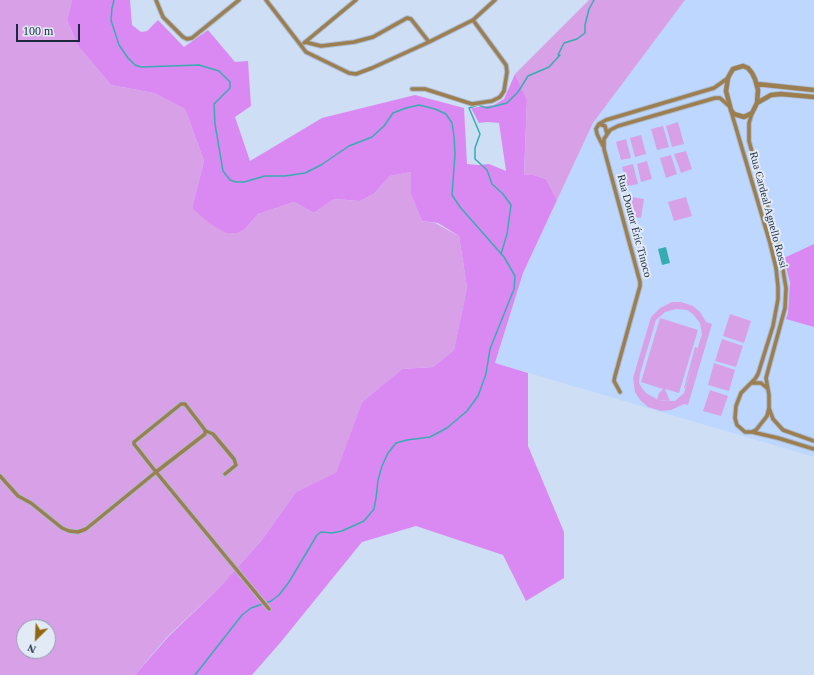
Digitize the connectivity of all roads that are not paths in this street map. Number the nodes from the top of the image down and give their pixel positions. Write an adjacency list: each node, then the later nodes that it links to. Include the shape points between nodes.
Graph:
1 (156, 0): 2 (street, via 163,17 187,39 192,38)
2 (239, 0)
3 (266, 0): 9 (street)
4 (356, 0): 7 (street)
5 (494, 0): 6 (street)
6 (473, 20): 8 (street); 12 (street, via 506,65 504,92 500,97 472,104 425,89)
7 (305, 42): 8 (street, via 332,46 354,42 373,37 407,18 411,19); 9 (street)
8 (429, 42): 9 (street, via 356,74 308,53)
9 (300, 46)
10 (728, 78): 11 (street, via 733,69 743,66 752,72); 16 (street, via 726,91); 18 (street, via 714,88 606,120)
11 (757, 84): 13 (street); 15 (street)
12 (412, 89)
13 (814, 90)
14 (814, 97): 15 (street, via 771,95)
15 (757, 103): 17 (street)
16 (730, 108): 17 (street, via 738,116 744,117); 19 (street, via 725,101 715,98 618,126); 21 (street, Rua Cardeal Agnello Rossi, via 770,243 778,287 773,326 758,374)
17 (752, 113): 22 (street, via 748,141 780,252 786,288 785,308 766,378)
18 (600, 124): 19 (street, via 605,126); 20 (street, via 596,129)
19 (607, 134): 20 (street, Rua Doutor Éric Tinoco)
20 (604, 149): 23 (street, Rua Doutor Éric Tinoco, via 640,282 614,381)
21 (750, 384): 22 (street, via 760,383); 25 (street, Rua Cardeal Agnello Rossi, via 737,401 734,418 740,429)
22 (768, 389): 24 (street)
23 (620, 392)
24 (770, 408): 25 (street, via 760,426); 27 (street, via 775,422 786,431)
25 (751, 432): 28 (street)
26 (205, 433): 29 (street); 29 (street, via 203,426 184,404 181,404 134,444); 30 (street, via 206,431 213,434 234,459 236,465)
27 (814, 441)
28 (814, 449)
29 (156, 472): 31 (street, via 86,529 78,532 69,532 62,528 18,496); 32 (street)
30 (226, 474)
31 (0, 476)
32 (270, 609)

